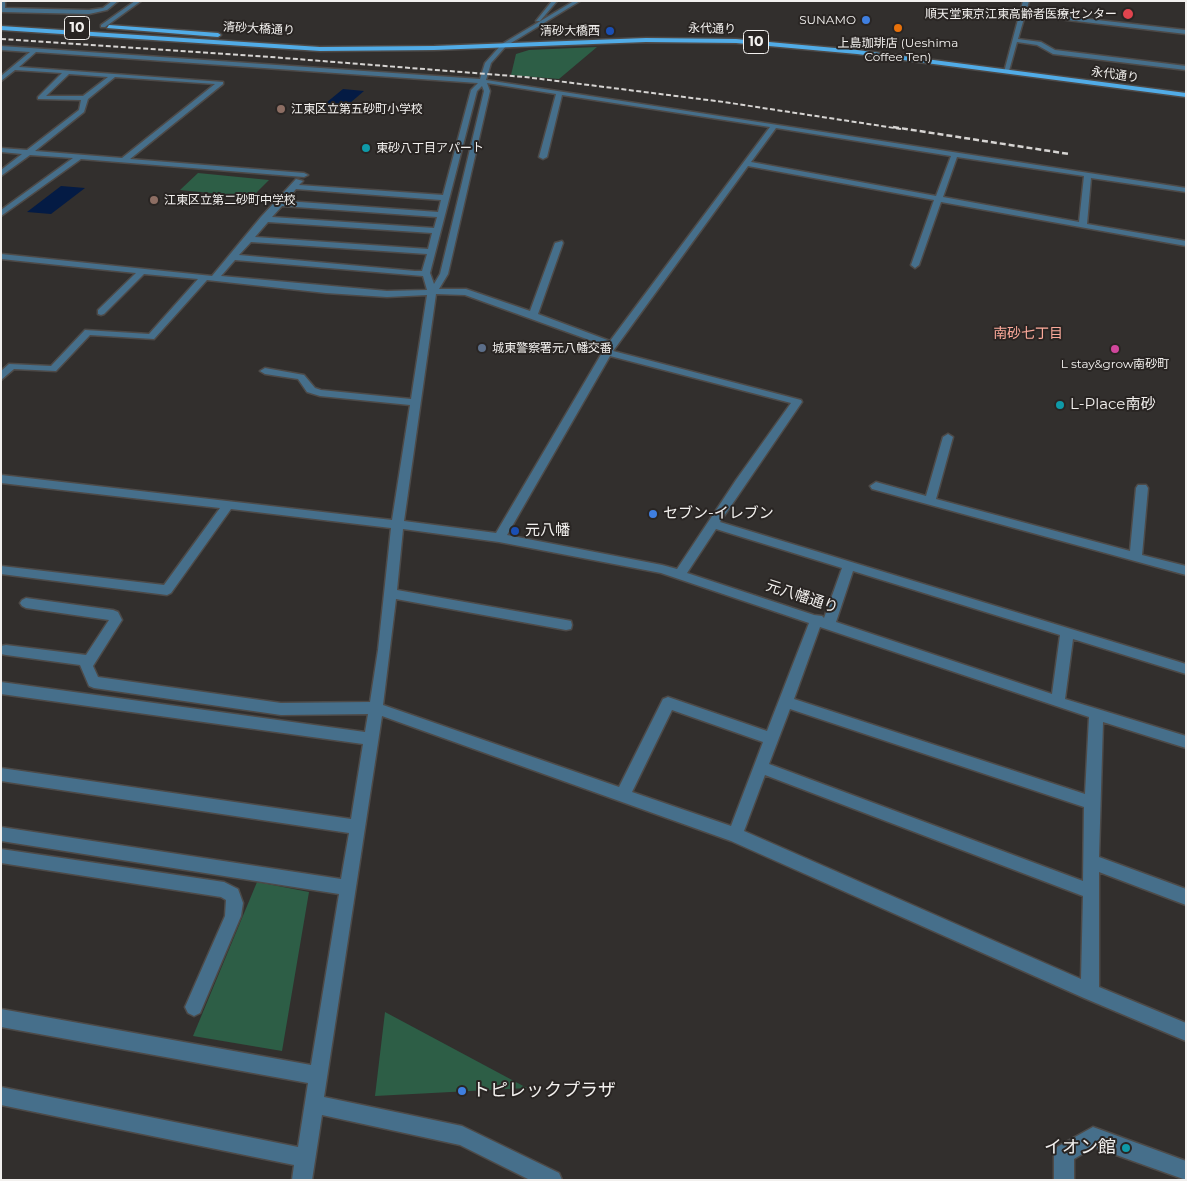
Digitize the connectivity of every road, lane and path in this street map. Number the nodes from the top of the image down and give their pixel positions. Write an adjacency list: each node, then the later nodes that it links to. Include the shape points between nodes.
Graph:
1 (2, 1): 2 (street, via 2,10 89,12 105,9)
2 (116, 1)
3 (139, 1): 10 (street)
4 (555, 1): 12 (street)
5 (578, 1): 12 (street)
6 (1026, 1): 7 (street)
7 (1023, 13): 13 (street); 17 (street)
8 (1, 23): 19 (main road, 清砂大橋通り / 10)
9 (94, 26): 10 (main road)
10 (103, 26): 19 (main road, via 194,32)
11 (1, 28): 19 (main road, 清砂大橋通り / 10)
12 (530, 30): 16 (street)
13 (1186, 32)
14 (1, 33): 19 (main road, via 179,45)
15 (763, 36): 16 (main road, 永代通り / 10, via 644,34)
16 (516, 38): 19 (main road, 清砂大橋通り / 10); 20 (street)
17 (1014, 40): 23 (street, via 1038,43); 26 (street)
18 (818, 41): 26 (main road, 永代通り / 10)
19 (271, 44): 20 (main road, 清砂大橋通り / 10, via 370,50)
20 (504, 45): 26 (main road, 永代通り / 10, via 638,40 744,41); 31 (street, via 488,63)
21 (1, 48): 22 (street)
22 (34, 51): 25 (street); 31 (street)
23 (1053, 52): 24 (street, via 1052,58); 27 (street)
24 (1067, 60)
25 (14, 68): 28 (street); 30 (street)
26 (1007, 68): 32 (main road, 永代通り / 10); 34 (main road, 永代通り / 10)
27 (1186, 68)
28 (67, 72): 29 (street); 35 (street, via 40,98)
29 (112, 76): 35 (street); 42 (street, via 221,83)
30 (1, 79)
31 (483, 81): 33 (street); 49 (street, via 474,90); 69 (street, via 487,91 444,274)
32 (1186, 89)
33 (559, 93): 36 (street); 43 (street)
34 (1186, 95)
35 (85, 98): 38 (street, via 82,111)
36 (775, 125): 40 (street); 44 (street)
37 (1, 144): 38 (street)
38 (34, 148): 39 (street); 41 (street); 42 (street); 45 (street)
39 (1, 150)
40 (955, 153): 46 (street); 50 (street)
41 (80, 156): 42 (street); 53 (street)
42 (128, 157): 47 (street, via 304,175)
43 (543, 157)
44 (748, 164): 50 (street); 72 (street)
45 (1, 174)
46 (1088, 174): 48 (street); 57 (street)
47 (294, 187): 49 (street); 51 (street)
48 (1186, 190)
49 (446, 198): 55 (street)
50 (939, 198): 57 (street); 65 (street)
51 (279, 203): 55 (street); 56 (street)
52 (1, 204): 53 (street)
53 (14, 205): 54 (street)
54 (1, 214)
55 (441, 215): 58 (street)
56 (264, 220): 58 (street); 59 (street)
57 (1083, 225): 61 (street)
58 (437, 231): 62 (street)
59 (248, 239): 62 (street); 64 (street)
60 (559, 243): 71 (street)
61 (1186, 244)
62 (432, 252): 67 (street)
63 (1, 256): 66 (street)
64 (232, 258): 67 (street); 68 (street)
65 (915, 265)
66 (142, 271): 68 (street); 70 (street)
67 (426, 273): 69 (street)
68 (209, 278): 69 (street, via 361,292); 74 (street, via 151,337 88,332 53,369 12,366)
69 (432, 293): 71 (street, via 466,292); 75 (street)
70 (101, 312)
71 (533, 315): 72 (street)
72 (609, 349): 83 (street, via 797,402); 84 (street)
73 (265, 371): 75 (street, via 301,377 311,390 320,393)
74 (1, 377)
75 (416, 403): 82 (street)
76 (948, 436): 80 (street)
77 (1, 479): 81 (street, 元八幡通り)
78 (876, 486): 80 (street)
79 (1142, 488): 85 (street)
80 (930, 501): 85 (street)
81 (228, 505): 82 (street, 元八幡通り); 88 (street, via 167,590)
82 (397, 524): 84 (street, 元八幡通り); 90 (street)
83 (713, 524): 86 (street); 89 (street)
84 (499, 538): 89 (street, 元八幡通り)
85 (1136, 557): 87 (street)
86 (849, 566): 92 (street); 94 (street)
87 (1186, 571)
88 (2, 572)
89 (680, 574): 92 (street, 元八幡通り)
90 (391, 594): 93 (street); 101 (street)
91 (26, 603): 96 (street, via 114,614 116,620)
92 (823, 621): 99 (street); 100 (street, 元八幡通り)
93 (566, 625)
94 (1067, 633): 97 (street); 100 (street)
95 (6, 650): 96 (street)
96 (90, 661): 101 (street, via 86,666 94,682 281,709)
97 (1186, 669)
98 (1, 688): 103 (street)
99 (786, 702): 104 (street); 109 (street)
100 (1058, 702): 102 (street, 元八幡通り)
101 (376, 708): 103 (street); 108 (street)
102 (1096, 714): 105 (street, 元八幡通り); 109 (street)
103 (372, 739): 110 (street)
104 (772, 739): 106 (street); 108 (street, via 668,703)
105 (1186, 742)
106 (761, 767): 112 (street); 116 (street)
107 (1, 774): 110 (street)
108 (622, 796): 112 (street)
109 (1092, 803): 114 (street)
110 (357, 828): 115 (street)
111 (1, 834): 115 (street)
112 (734, 835): 118 (street)
113 (1, 856): 119 (street, via 224,890 232,895 235,904 232,916)
114 (1092, 862): 116 (street); 117 (street)
115 (349, 888): 122 (street)
116 (1092, 892): 118 (street)
117 (1186, 897)
118 (1090, 992): 121 (street)
119 (194, 1007)
120 (1, 1018): 122 (street)
121 (1186, 1032)
122 (319, 1076): 124 (street)
123 (1, 1096): 125 (street)
124 (314, 1104): 125 (street); 128 (street, via 462,1136)
125 (306, 1158): 127 (street)
126 (1186, 1171): 129 (street, via 1093,1137 1064,1154)
127 (302, 1180)
128 (552, 1180)
129 (1064, 1180)

